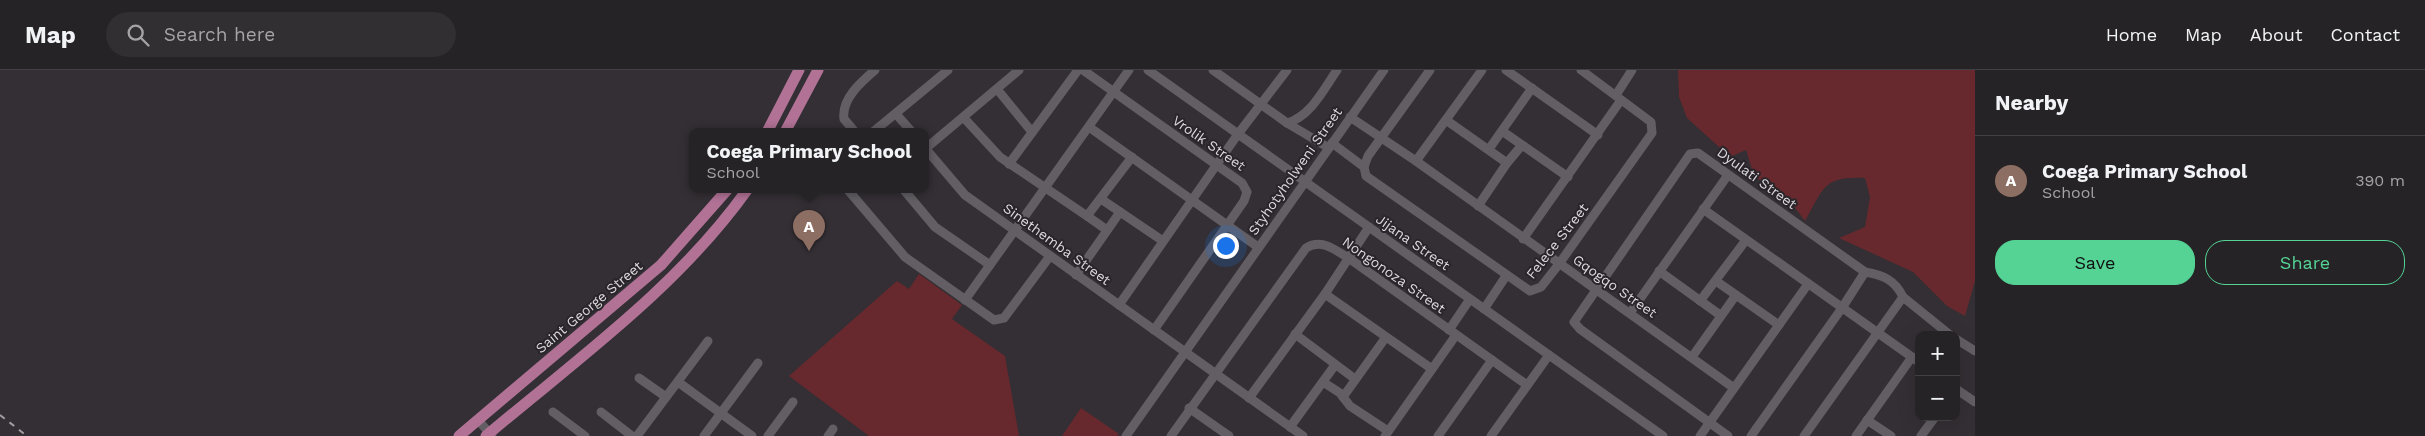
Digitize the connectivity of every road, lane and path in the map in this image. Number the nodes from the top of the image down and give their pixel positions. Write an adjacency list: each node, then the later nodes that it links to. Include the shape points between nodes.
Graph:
1 (799, 70): 30 (main road)
2 (818, 70): 31 (main road)
3 (875, 70): 32 (street, via 860,83 844,108 844,119)
4 (948, 70): 24 (street)
5 (1019, 70): 20 (street)
6 (1078, 70): 36 (street)
7 (1083, 70): 21 (street, Vrolik Street)
8 (1129, 70): 21 (street)
9 (1148, 70): 37 (street, Jijana Street)
10 (1213, 70): 23 (street, Felece Street)
11 (1286, 70): 23 (street)
12 (1338, 70): 28 (street, via 1308,110)
13 (1384, 70): 25 (street, Styhotyholweni Street)
14 (1430, 70): 39 (street)
15 (1482, 70): 27 (street)
16 (1506, 70): 19 (street)
17 (1581, 70): 22 (street, Felece Street)
18 (1632, 70): 22 (street)
19 (1532, 88): 35 (street); 38 (street)
20 (997, 89): 26 (street); 36 (street)
21 (1114, 92): 29 (street); 49 (street, Vrolik Street)
22 (1618, 97): 38 (street); 75 (street, Felece Street, via 1652,124 1650,136)
23 (1262, 105): 28 (street, Felece Street); 37 (street)
24 (896, 114): 33 (street); 34 (street)
25 (1350, 117): 39 (street, Gqogqo Street); 42 (street, Styhotyholweni Street)
26 (964, 118): 40 (street); 48 (street)
27 (1446, 120): 43 (street); 46 (street)
28 (1287, 122): 42 (street, Felece Street)
29 (1089, 127): 45 (street); 54 (street)
30 (769, 128)
31 (787, 128)
32 (852, 128)
33 (878, 128)
34 (908, 128)
35 (1502, 131): 41 (street); 43 (street)
36 (1032, 132): 48 (street)
37 (1238, 134): 49 (street); 53 (street, Jijana Street)
38 (1598, 135): 52 (street)
39 (1381, 138): 46 (street, Gqogqo Street); 50 (street)
40 (929, 145)
41 (1522, 145): 47 (street); 52 (street)
42 (1330, 146): 50 (street, Felece Street); 53 (street, Styhotyholweni Street)
43 (1489, 150): 47 (street)
44 (929, 153): 67 (street, Sinethemba Street, via 965,195)
45 (1132, 156): 59 (street); 60 (street)
46 (1416, 162): 61 (street, Gqogqo Street)
47 (1507, 163): 61 (street)
48 (1009, 164): 54 (street)
49 (1216, 165): 60 (street); 65 (street, Vrolik Street, via 1242,183 1247,192)
50 (1364, 167): 80 (street, Felece Street, via 1368,179)
51 (1728, 174): 62 (street); 78 (street, Dyulati Street); 83 (street, Dyulati Street, via 1698,153 1690,154)
52 (1568, 177): 69 (street)
53 (1305, 182): 66 (street, Jijana Street); 72 (street, Styhotyholweni Street)
54 (1044, 188): 64 (street); 67 (street)
55 (724, 193): 130 (main road, Saint George Street, via 661,265)
56 (745, 193): 136 (main road, via 702,247 666,283)
57 (851, 193): 88 (street, via 905,257)
58 (907, 193): 76 (street, via 936,227)
59 (1101, 199): 63 (street); 64 (street)
60 (1192, 200): 65 (street); 71 (street)
61 (1478, 206): 69 (street, Gqogqo Street)
62 (1703, 209): 70 (street); 77 (street)
63 (1120, 212): 68 (street); 71 (street)
64 (1087, 216): 68 (street)
65 (1227, 226): 72 (street); 96 (street, Vrolik Street)
66 (1369, 227): 74 (street); 87 (street, Jijana Street)
67 (1015, 230): 73 (street, Sinethemba Street); 76 (street)
68 (1107, 230): 79 (street)
69 (1523, 239): 75 (street, Gqogqo Street)
70 (1746, 240): 81 (street); 82 (street)
71 (1163, 241): 90 (street)
72 (1258, 247): 104 (street, Styhotyholweni Street)
73 (1050, 256): 79 (street, Sinethemba Street); 88 (street, via 1001,320 990,318)
74 (1350, 258): 84 (street); 98 (street, Nongonoza Street); 113 (street, Nongonoza Street, via 1326,244 1306,248)
75 (1559, 264): 80 (street, Felece Street, via 1541,288 1533,291 1527,291); 83 (street, Gqogqo Street)
76 (990, 266): 88 (street)
77 (1659, 271): 89 (street); 93 (street)
78 (1865, 272): 86 (street, Dyulati Street, via 1892,281); 91 (street)
79 (1076, 275): 90 (street, Sinethemba Street)
80 (1506, 276): 92 (street)
81 (1716, 281): 85 (street); 89 (street)
82 (1808, 284): 91 (street); 95 (street)
83 (1596, 289): 93 (street, Gqogqo Street); 133 (street, Dyulati Street, via 1574,322)
84 (1325, 294): 99 (street); 101 (street)
85 (1736, 295): 94 (street); 95 (street)
86 (1903, 297): 97 (street, Dyulati Street); 100 (street)
87 (1470, 299): 92 (street, Jijana Street); 98 (street)
88 (966, 300)
89 (1700, 300): 94 (street)
90 (1119, 305): 96 (street, Sinethemba Street)
91 (1842, 308): 100 (street); 154 (street)
92 (1484, 309): 106 (street, Jijana Street)
93 (1630, 313): 107 (street, Gqogqo Street)
94 (1720, 315): 107 (street)
95 (1779, 324): 119 (street)
96 (1154, 330): 104 (street, Sinethemba Street)
97 (1945, 331)
98 (1452, 332): 108 (street, Nongonoza Street); 112 (street)
99 (1295, 334): 111 (street); 123 (street)
100 (1878, 334): 109 (street); 155 (street)
101 (1386, 336): 112 (street); 115 (street)
102 (708, 341): 116 (street)
103 (1960, 342): 105 (street)
104 (1184, 351): 113 (street, Sinethemba Street); 137 (street, Styhotyholweni Street)
105 (1975, 351)
106 (1549, 356): 118 (street); 151 (street, Jijana Street)
107 (1692, 357): 119 (street, Gqogqo Street)
108 (1492, 360): 118 (street, Nongonoza Street); 149 (street)
109 (1915, 360): 131 (street)
110 (758, 363): 129 (street)
111 (1335, 365): 115 (street); 117 (street)
112 (1432, 369): 135 (street)
113 (1215, 372): 123 (street, Sinethemba Street); 126 (street, Nongonoza Street)
114 (639, 378): 121 (street)
115 (1355, 379): 122 (street)
116 (678, 382): 121 (street); 129 (street)
117 (1322, 382): 122 (street); 134 (street)
118 (1528, 385): 150 (street)
119 (1734, 388): 133 (street)
120 (1960, 392): 125 (street)
121 (666, 397): 142 (street)
122 (1343, 397): 135 (street)
123 (1249, 398): 134 (street, Sinethemba Street)
124 (793, 402): 145 (street)
125 (1975, 402)
126 (1189, 408): 146 (street, Nongonoza Street); 147 (street)
127 (553, 412): 140 (street)
128 (601, 412): 141 (street)
129 (722, 413): 143 (street); 144 (street)
130 (478, 420): 136 (street); 139 (main road, Saint George Street)
131 (1867, 420): 156 (street); 157 (street)
132 (1933, 421): 138 (street)
133 (1709, 424): 152 (street); 153 (street)
134 (1290, 427): 148 (street, Sinethemba Street)
135 (1387, 434)
136 (489, 435)
137 (1129, 435)
138 (1925, 435)
139 (459, 436)
140 (585, 436)
141 (632, 436)
142 (637, 436)
143 (704, 436)
144 (752, 436)
145 (768, 436)
146 (1171, 436)
147 (1229, 436)
148 (1303, 436)
149 (1438, 436)
150 (1491, 436)
151 (1663, 436)
152 (1700, 436)
153 (1728, 436)
154 (1750, 436)
155 (1804, 436)
156 (1856, 436)
157 (1891, 436)

